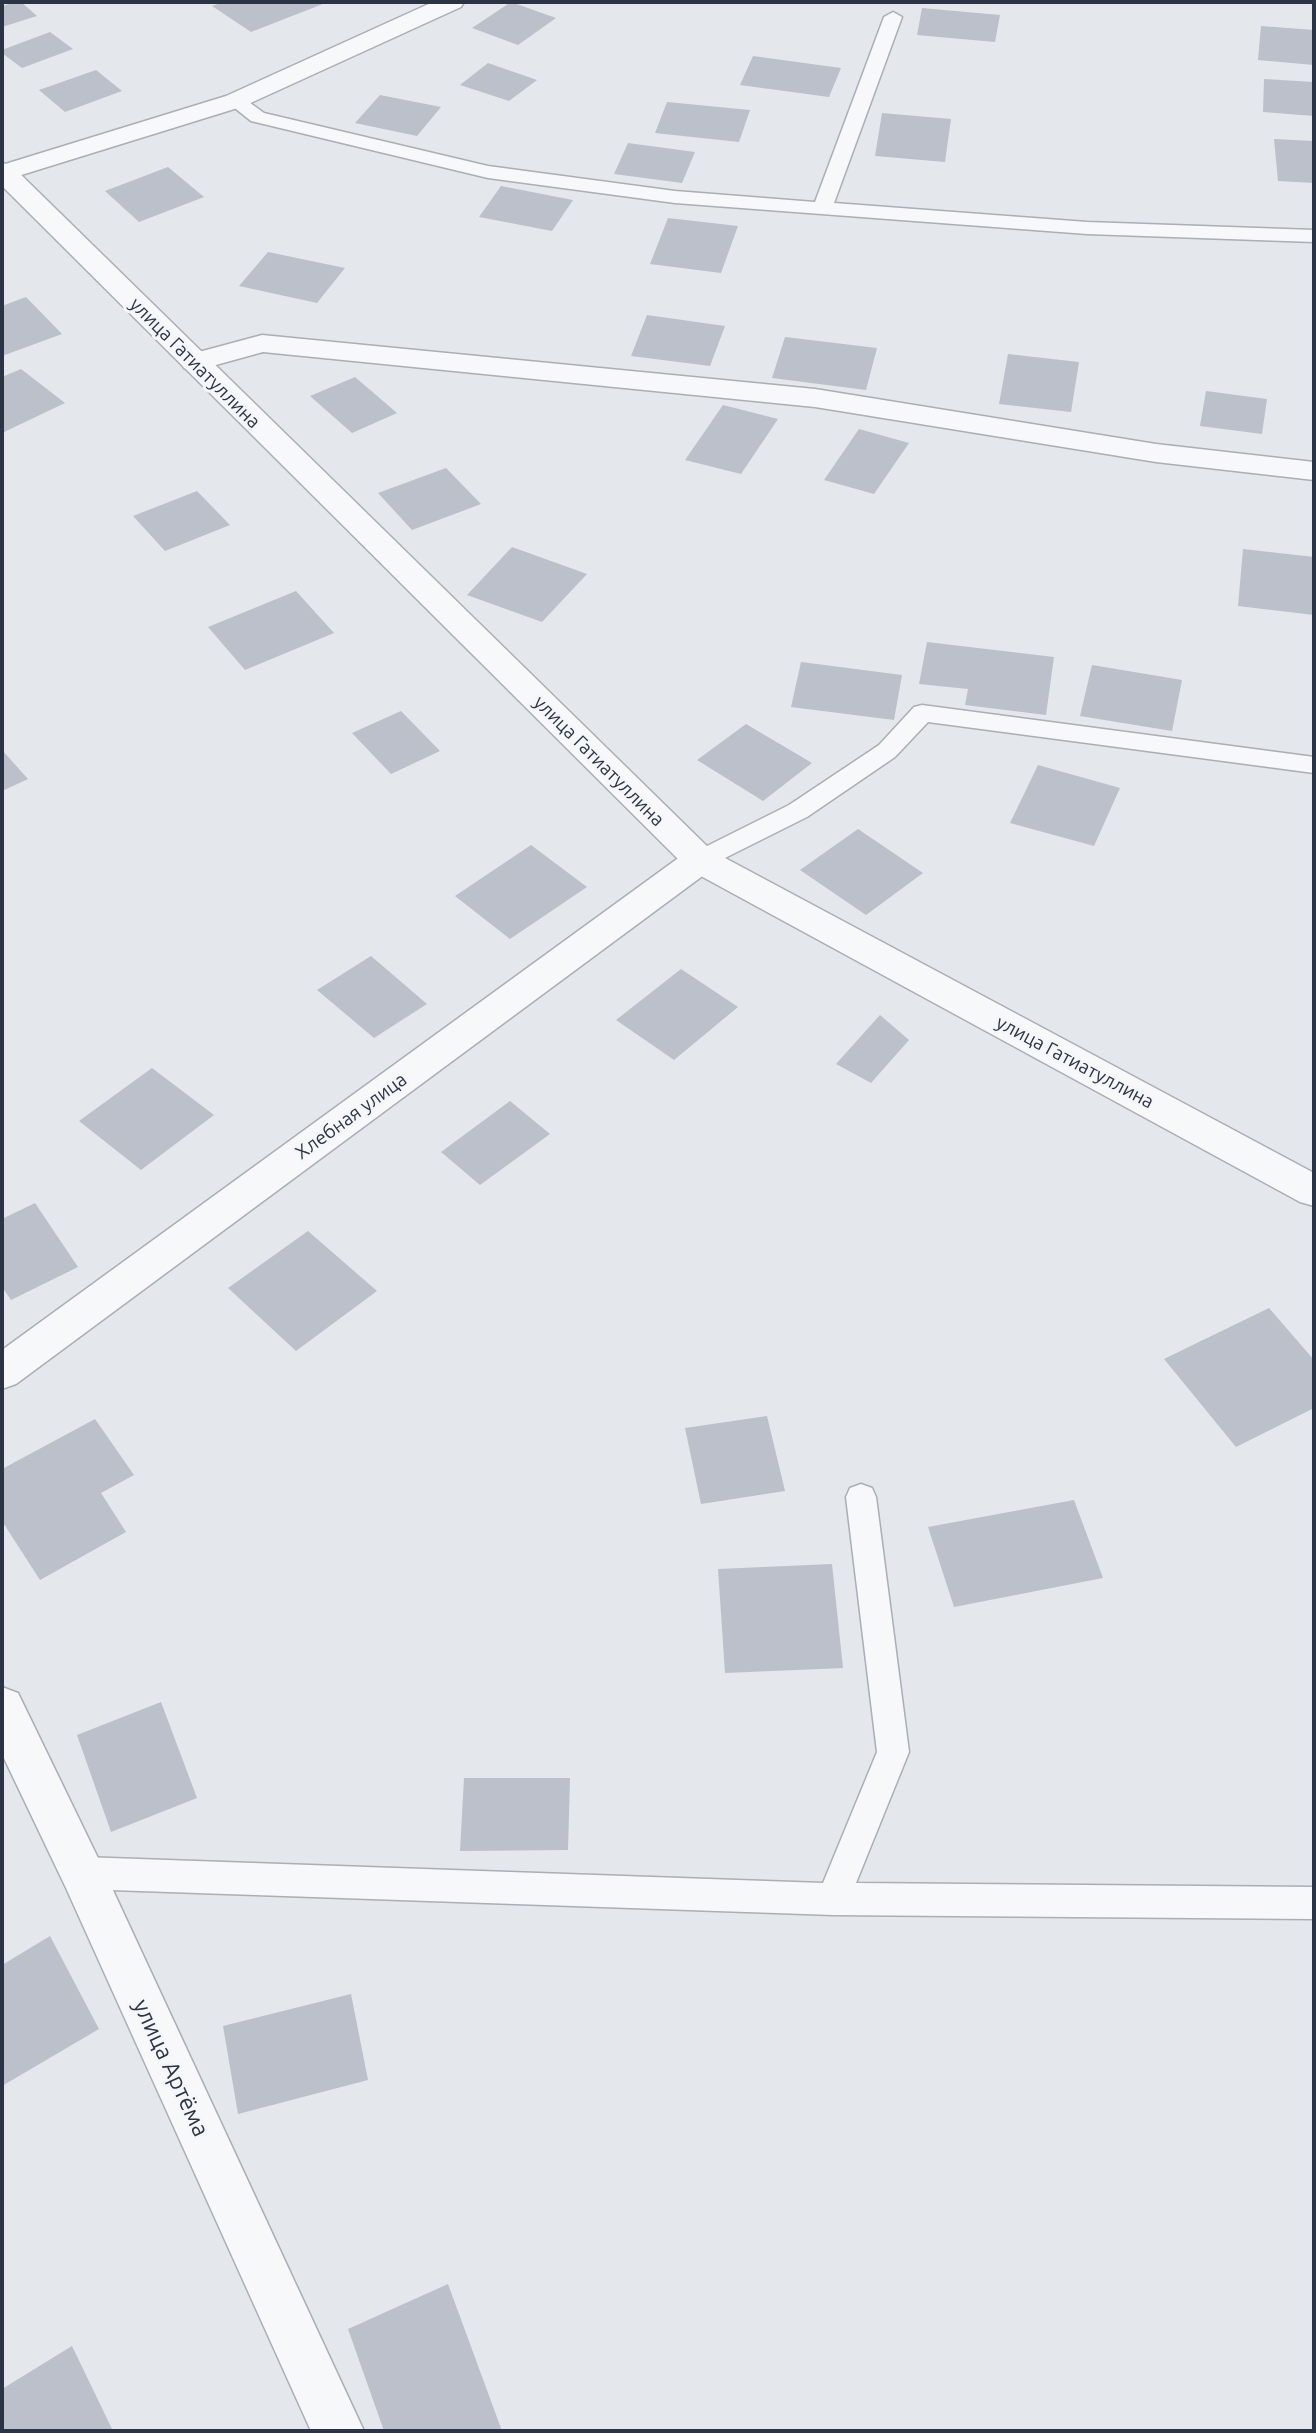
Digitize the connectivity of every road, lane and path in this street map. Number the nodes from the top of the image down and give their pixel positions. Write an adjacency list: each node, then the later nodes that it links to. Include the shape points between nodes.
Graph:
1 (452, 2): 3 (street)
2 (893, 17): 5 (lane)
3 (235, 101): 4 (street); 5 (lane, via 258,117 488,172 676,197)
4 (2, 172): 7 (street, улица Гатиатуллина)
5 (823, 207): 6 (lane, via 1087,228)
6 (1314, 236)
7 (194, 362): 8 (street, via 262,343 276,344 815,398 1156,453); 10 (street, улица Гатиатуллина)
8 (1314, 471)
9 (1314, 765): 10 (lane, via 922,713 887,751 809,804)
10 (700, 859): 11 (street, улица Гатиатуллина); 12 (street, Хлебная улица)
11 (1314, 1191)
12 (2, 1371)
13 (861, 1497): 16 (lane, via 893,1752)
14 (2, 1707): 15 (street, улица Артёма)
15 (82, 1873): 16 (lane); 18 (street, улица Артёма)
16 (833, 1899): 17 (lane)
17 (1314, 1903)
18 (338, 2431)

